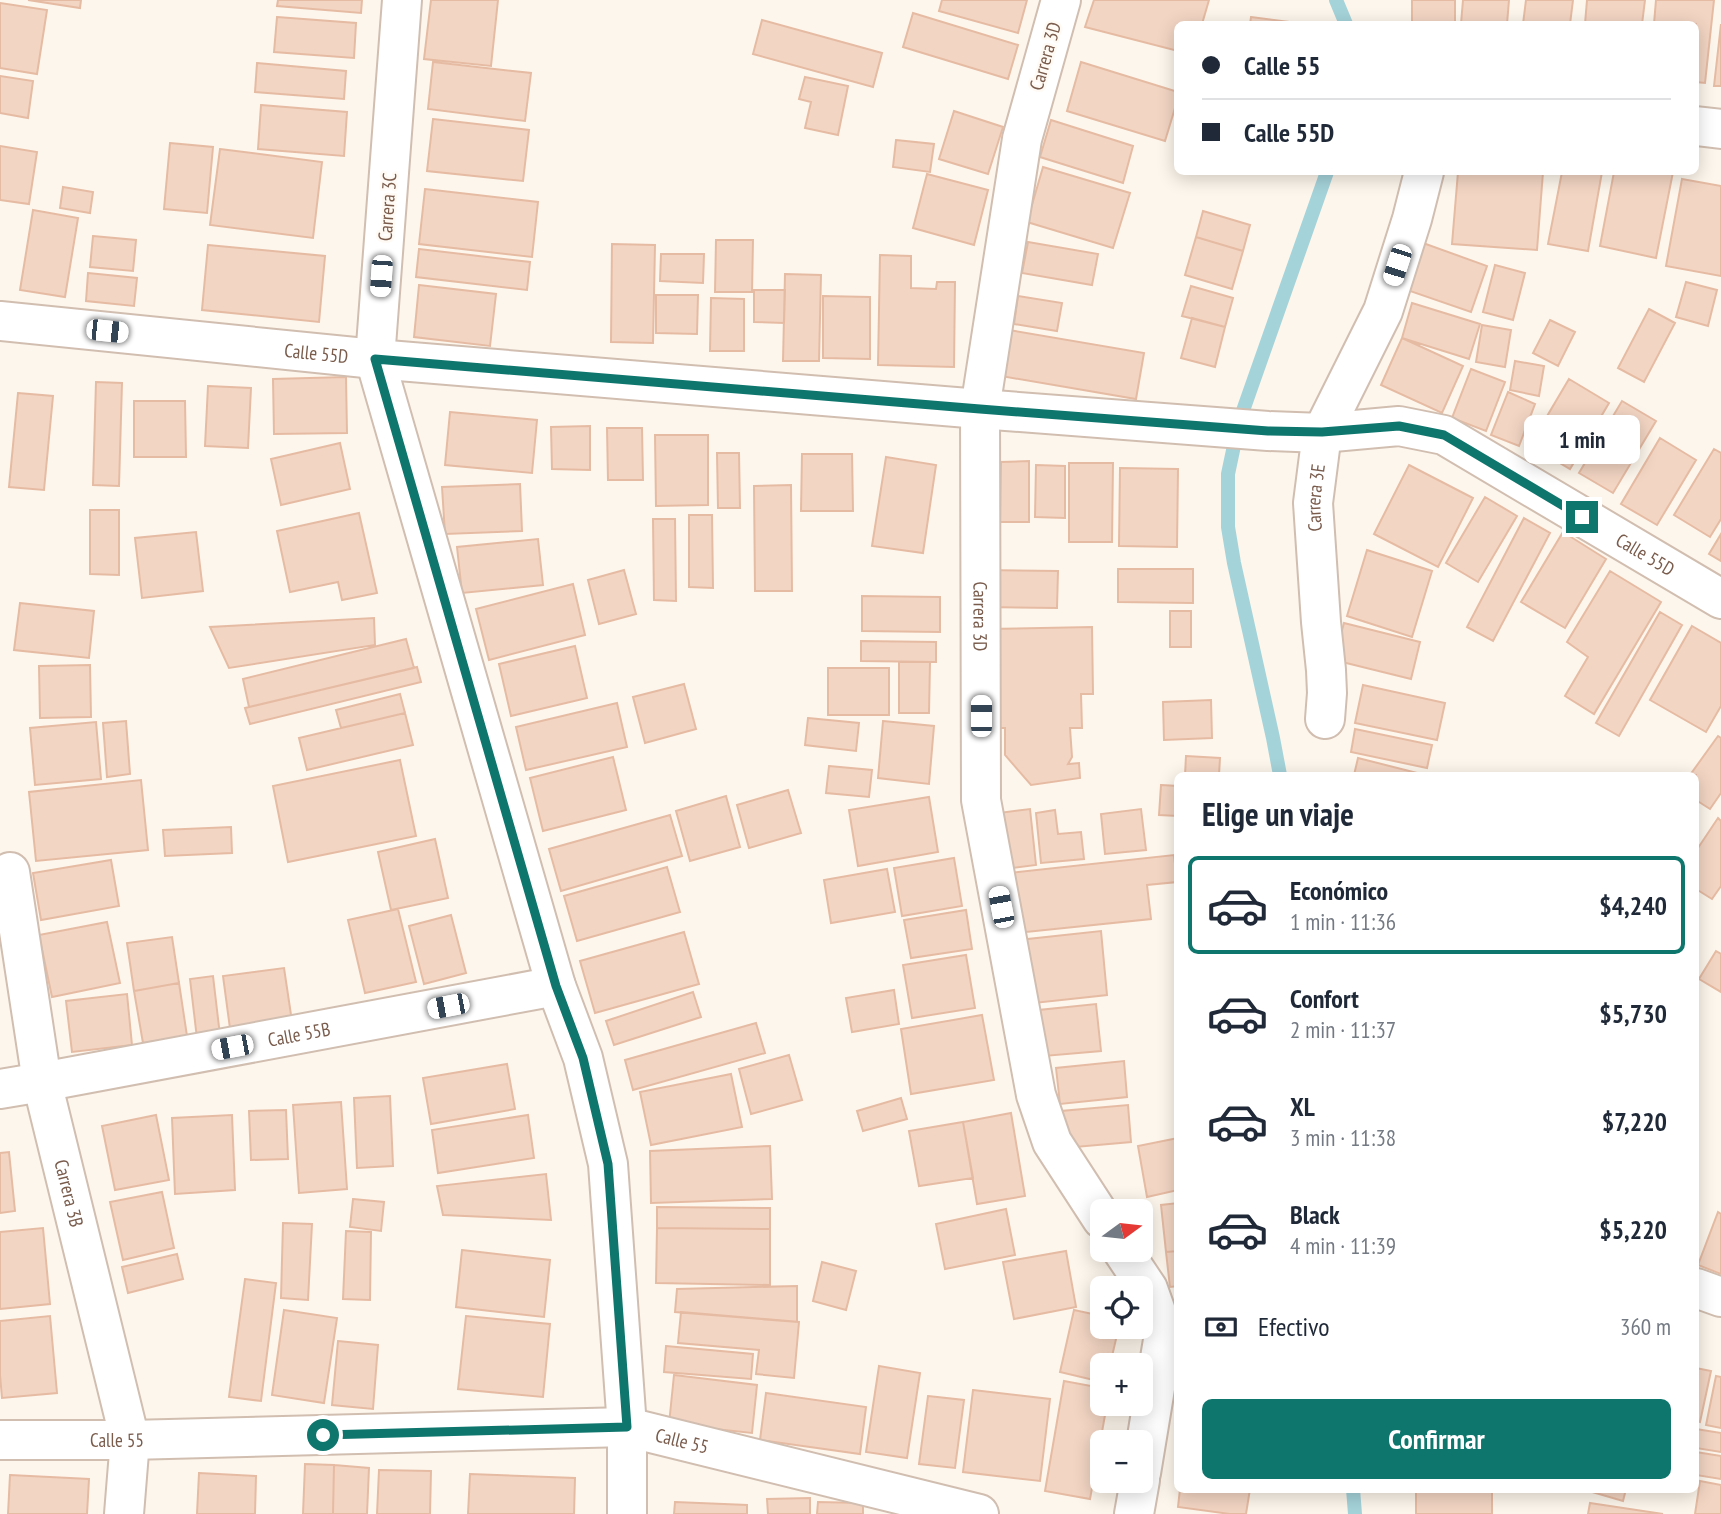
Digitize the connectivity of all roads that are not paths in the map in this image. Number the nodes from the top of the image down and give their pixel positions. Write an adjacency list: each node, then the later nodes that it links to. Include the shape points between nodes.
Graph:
1 (402, 0): 7 (street, Carrera 3C)
2 (1061, 0): 8 (street, Carrera 3D, via 1022,139)
3 (1699, 126): 4 (street)
4 (1721, 129)
5 (1423, 175): 9 (street, Carrera 3E, via 1382,311)
6 (0, 321): 7 (street, Calle 55D)
7 (375, 359): 8 (street, Calle 55D); 13 (street, Carrera 3C)
8 (980, 409): 9 (street, Calle 55D); 16 (street, Carrera 3D, via 981,800 1036,1095 1052,1142)
9 (1322, 432): 10 (street, Calle 55D, via 1399,426 1444,435); 11 (street, Carrera 3E, via 1313,503 1326,670)
10 (1721, 599)
11 (1325, 719)
12 (10, 872): 14 (street, Carrera 3B)
13 (556, 986): 14 (street, Calle 55B); 20 (street, Carrera 3C, via 583,1058 608,1164)
14 (42, 1083): 15 (street, Calle 55B); 23 (street, Carrera 3B)
15 (0, 1089)
16 (1090, 1201)
17 (1130, 1262): 21 (street, via 1147,1289 1164,1334)
18 (1699, 1290): 19 (street)
19 (1721, 1297)
20 (627, 1427): 23 (street, Calle 55); 26 (street, Carrera 3C); 27 (street, Calle 55)
21 (1148, 1430)
22 (0, 1440): 23 (street, Calle 55)
23 (130, 1440): 25 (street, Carrera 3B)
24 (1138, 1493): 28 (street)
25 (124, 1514)
26 (627, 1514)
27 (979, 1514)
28 (1134, 1514)

